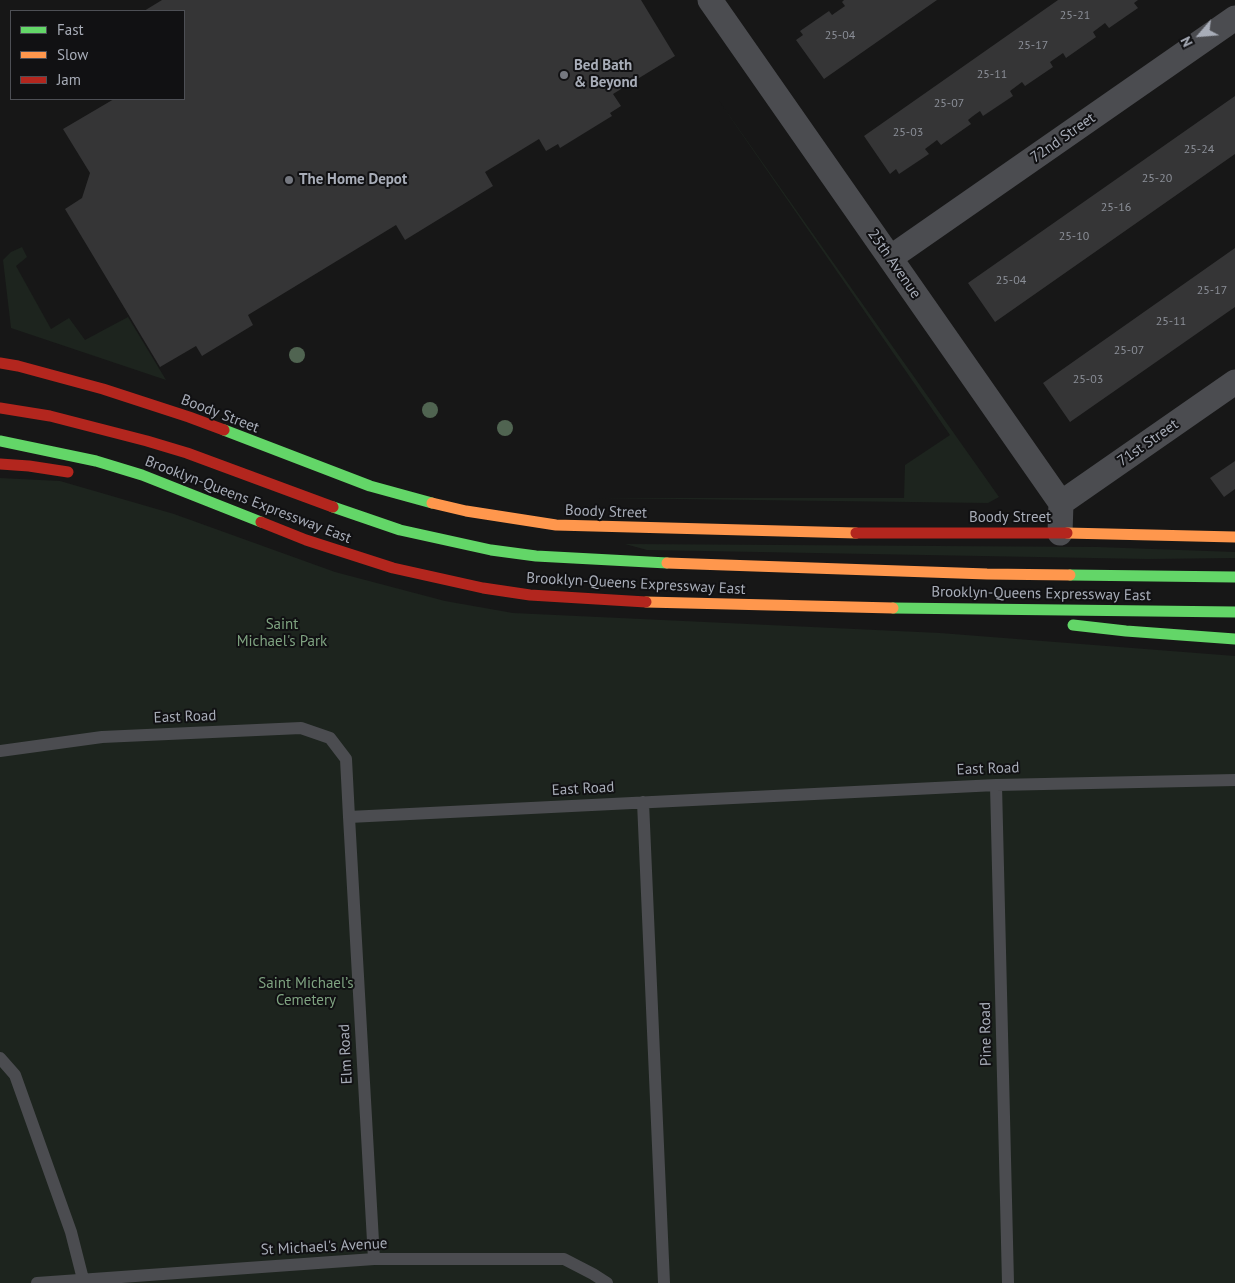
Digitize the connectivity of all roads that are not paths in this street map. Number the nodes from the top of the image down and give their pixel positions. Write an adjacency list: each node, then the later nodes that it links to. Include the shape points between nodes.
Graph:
1 (718, 3): 3 (street, 25th Avenue)
2 (1235, 18): 3 (street, 72nd Street)
3 (890, 258): 11 (street, 25th Avenue)
4 (0, 363): 13 (main road, Boody Street, via 103,389 189,417 370,486 418,500 512,519 602,528)
5 (1235, 382): 11 (street, 71st Street)
6 (0, 408): 15 (main road, Brooklyn-Queens Expressway East, via 50,416 147,441 359,517 442,540 500,551 633,562 987,574)
7 (0, 441): 12 (main road, Brooklyn-Queens Expressway East, via 96,461 142,475)
8 (0, 464): 9 (main road)
9 (78, 474)
10 (150, 491): 12 (main road)
11 (1061, 503): 13 (street)
12 (245, 516): 16 (main road, Brooklyn-Queens Expressway East, via 393,568 530,595 621,601)
13 (1060, 533): 14 (main road, Boody Street)
14 (1235, 537)
15 (1235, 577)
16 (953, 609): 17 (main road, Brooklyn-Queens Expressway East); 18 (main road, via 1126,632)
17 (1235, 612)
18 (1235, 639)
19 (0, 751): 23 (lane, East Road, via 102,737 301,728 330,738 346,759)
20 (1235, 780): 21 (lane, East Road)
21 (996, 785): 22 (lane, East Road); 30 (lane, Pine Road)
22 (643, 802): 23 (lane, East Road); 29 (lane)
23 (350, 817): 25 (lane, Elm Road)
24 (0, 1058): 26 (lane, via 16,1074 71,1232)
25 (374, 1260): 26 (lane, St Michael's Avenue); 28 (lane, St Michael's Avenue, via 564,1260)
26 (84, 1281): 27 (lane, St Michael's Avenue)
27 (37, 1283)
28 (607, 1283)
29 (664, 1283)
30 (1008, 1283)

